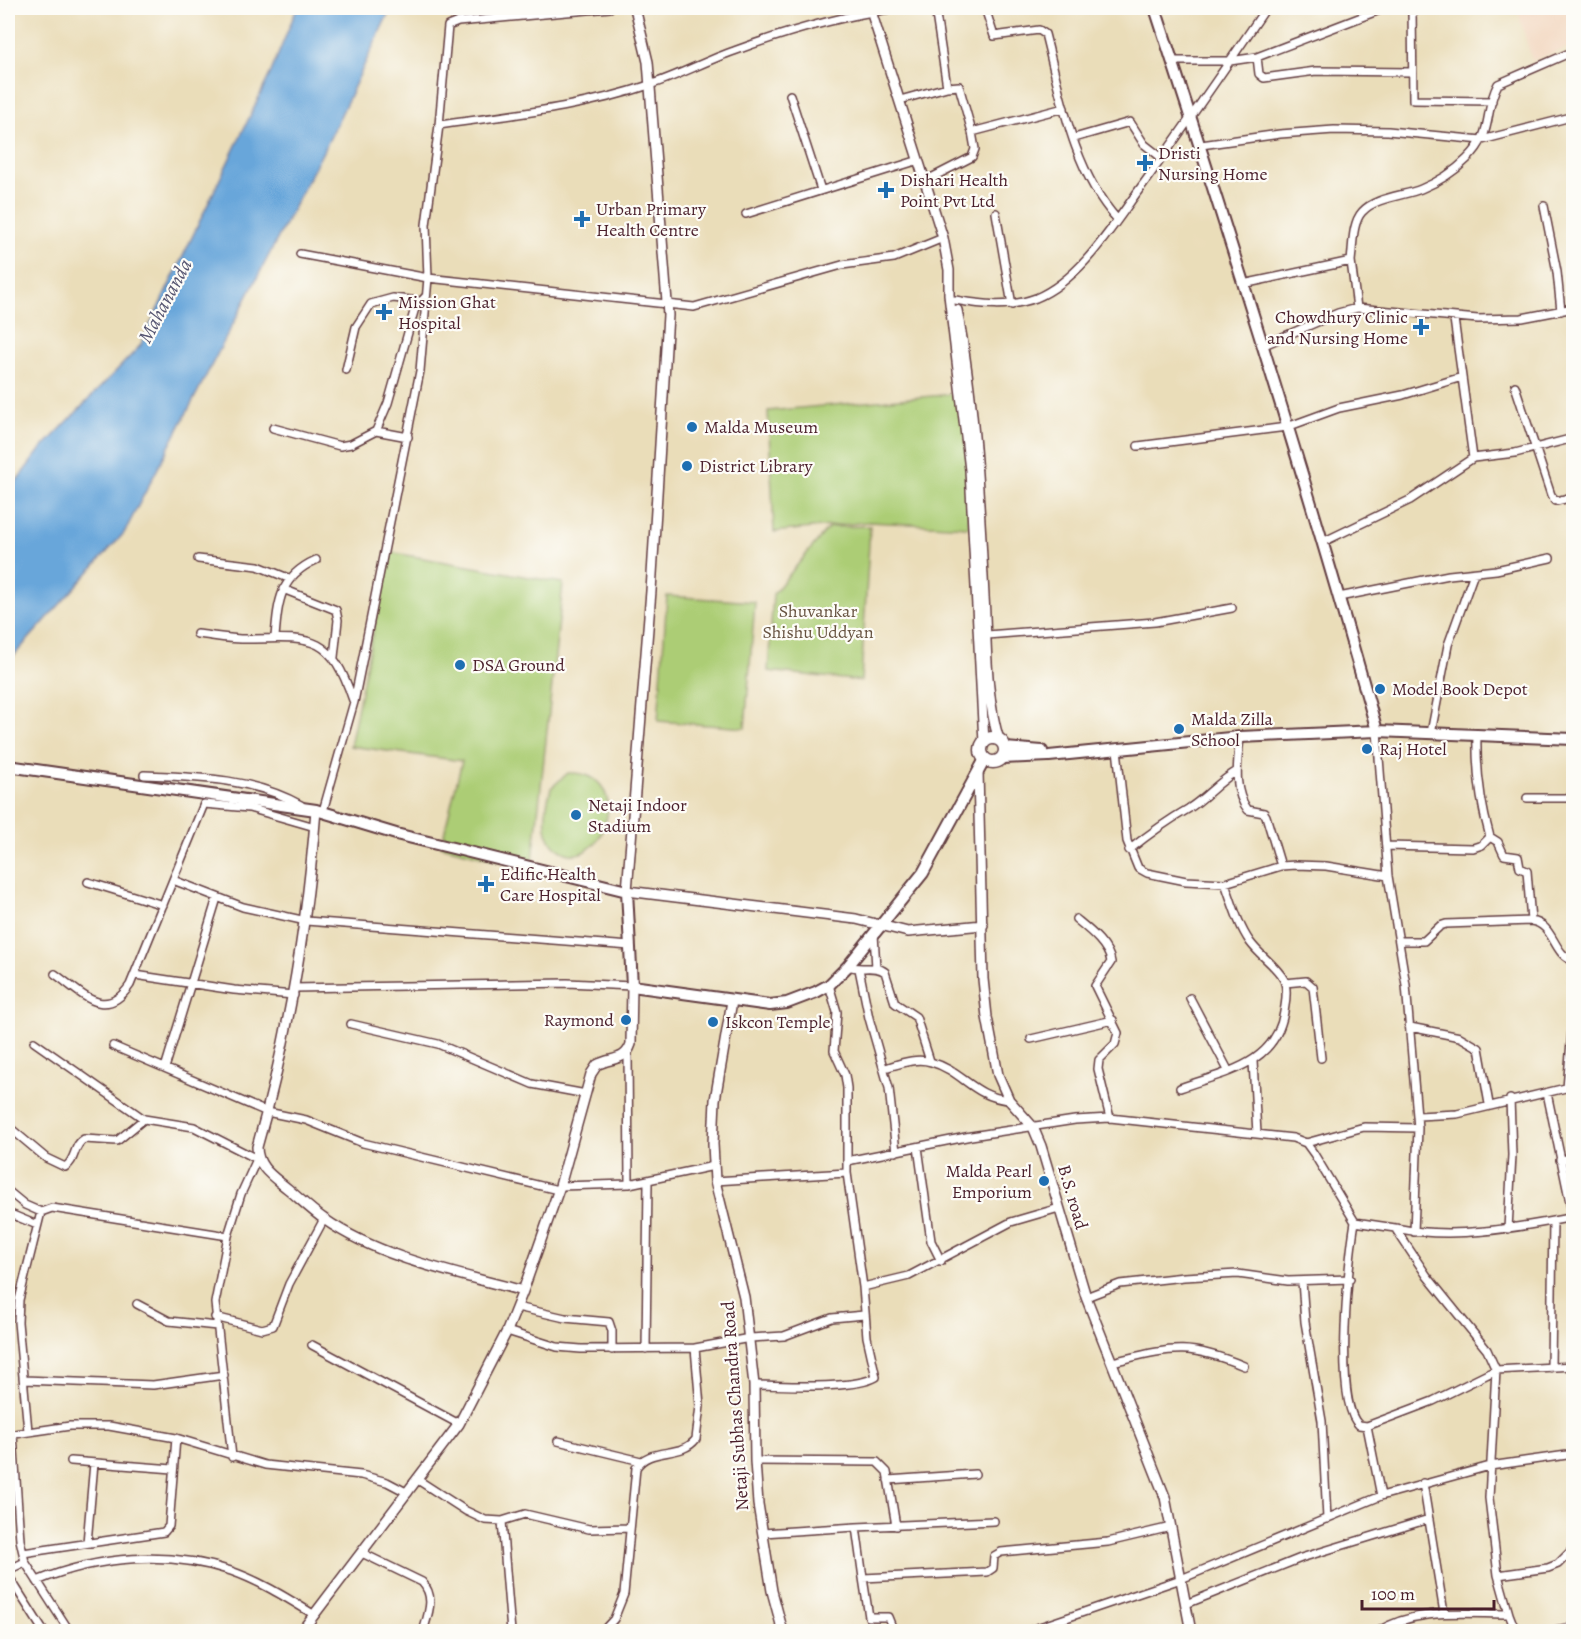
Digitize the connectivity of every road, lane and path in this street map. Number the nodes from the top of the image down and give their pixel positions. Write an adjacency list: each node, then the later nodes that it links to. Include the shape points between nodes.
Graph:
1 (610, 8): 24 (street, via 450,25)
2 (635, 8): 16 (street)
3 (896, 8): 10 (street)
4 (935, 8): 17 (street)
5 (985, 8): 21 (street, via 994,36 1042,31)
6 (1155, 8): 13 (main road)
7 (1266, 8): 14 (street)
8 (1384, 8): 12 (street)
9 (1412, 8): 15 (street)
10 (870, 9): 16 (street, via 735,50); 19 (street)
11 (1574, 51): 20 (street, via 1504,80 1498,84)
12 (1257, 57): 14 (street); 15 (street, via 1259,74 1264,78 1316,71)
13 (1172, 61): 14 (street); 23 (main road)
14 (1230, 61): 23 (street)
15 (1411, 72): 20 (street, via 1411,96 1417,101)
16 (650, 85): 24 (street, via 554,109); 46 (street)
17 (947, 87): 19 (street); 25 (street, via 961,89)
18 (790, 95): 32 (street)
19 (900, 100): 30 (street)
20 (1492, 101): 27 (street)
21 (1064, 108): 25 (street); 26 (street)
22 (1571, 117): 27 (street)
23 (1192, 119): 28 (main road); 29 (street)
24 (439, 126): 40 (street, via 426,225)
25 (972, 132): 31 (street, via 972,157)
26 (1074, 138): 29 (street, via 1130,122 1144,144); 36 (street, via 1089,180)
27 (1482, 140): 28 (street, via 1334,130); 39 (street, via 1449,175 1362,212 1356,225)
28 (1201, 146): 41 (main road)
29 (1162, 158): 36 (street)
30 (919, 160): 31 (street); 32 (street)
31 (925, 181): 37 (street)
32 (821, 190): 35 (street)
33 (1544, 206): 50 (street)
34 (996, 213): 47 (street)
35 (746, 214)
36 (1117, 219): 47 (street, via 1065,280 1037,297)
37 (943, 238): 42 (street); 46 (street, via 894,258 842,265 713,303 694,307)
38 (300, 254): 40 (street)
39 (1351, 261): 41 (street); 48 (street)
40 (428, 278): 43 (street); 46 (street)
41 (1242, 284): 52 (main road)
42 (950, 288): 44 (street); 86 (street, B.S. road, via 970,470)
43 (426, 296): 45 (street); 59 (street, via 420,371)
44 (955, 300): 47 (street); 75 (street, via 970,400)
45 (419, 301): 53 (street, via 393,298 372,304 356,327); 58 (street)
46 (667, 303): 104 (street, via 651,591)
47 (1012, 305)
48 (1357, 308): 51 (street); 52 (street)
49 (1574, 308): 50 (street)
50 (1561, 311): 51 (street, via 1522,318)
51 (1454, 319): 54 (street)
52 (1262, 346): 56 (main road)
53 (346, 370)
54 (1462, 377): 56 (street, via 1403,395 1339,408); 63 (street)
55 (1515, 386): 62 (street)
56 (1287, 427): 61 (street); 65 (main road)
57 (273, 428): 58 (street, via 339,446)
58 (376, 431): 59 (street)
59 (408, 437): 78 (street)
60 (1574, 438): 62 (street)
61 (1138, 446)
62 (1537, 448): 63 (street); 64 (street, via 1551,495 1556,501)
63 (1473, 458): 65 (street, via 1410,500)
64 (1574, 497)
65 (1323, 542): 72 (main road)
66 (1550, 558): 69 (street)
67 (198, 559): 70 (street, via 258,566)
68 (316, 560): 70 (street)
69 (1474, 573): 72 (street); 80 (street, via 1448,645)
70 (288, 578): 71 (street)
71 (283, 589): 76 (street); 77 (street, via 336,610)
72 (1339, 597): 79 (main road)
73 (1232, 608): 75 (street, via 1155,622)
74 (196, 634): 76 (street)
75 (987, 635): 84 (street, via 994,725)
76 (274, 637): 77 (street, via 304,640)
77 (334, 657): 78 (street)
78 (354, 702): 92 (street)
79 (1377, 731): 80 (main road); 82 (main road); 97 (street)
80 (1431, 733): 81 (main road)
81 (1478, 735): 83 (main road); 96 (street, via 1479,799)
82 (1240, 737): 85 (main road); 88 (street)
83 (1574, 739)
84 (1002, 749): 85 (main road, via 1053,754); 86 (highway, via 994,762); 86 (highway, via 989,740)
85 (1117, 749): 98 (street)
86 (981, 759): 110 (street, B.S. road); 111 (main road, via 909,889)
87 (8, 766): 92 (main road)
88 (1237, 771): 98 (street); 99 (street, via 1245,808 1263,813)
89 (144, 774): 92 (street, via 234,782 274,792)
90 (1527, 798): 91 (street)
91 (1574, 798)
92 (316, 810): 93 (street); 104 (main road)
93 (315, 827): 101 (street, via 249,808 207,803 201,807); 108 (street)
94 (1573, 829): 95 (street)
95 (1574, 834)
96 (1490, 837): 97 (street, via 1473,848); 109 (street, via 1498,842 1504,855 1518,857 1520,868 1527,871)
97 (1386, 846): 100 (street)
98 (1130, 850): 103 (street, via 1138,868 1147,873)
99 (1281, 866): 100 (street, via 1326,866); 103 (street)
100 (1388, 876): 112 (street)
101 (173, 880): 105 (street); 106 (street)
102 (88, 882): 106 (street)
103 (1225, 883): 119 (street, via 1250,942)
104 (627, 891): 111 (street); 113 (main road)
105 (217, 898): 108 (street, via 243,908); 120 (street)
106 (163, 905): 118 (street)
107 (1076, 919): 127 (street, via 1110,956 1111,962 1095,986)
108 (306, 921): 113 (street); 123 (street)
109 (1532, 921): 112 (street, via 1446,924 1424,941); 114 (street, via 1539,922 1566,959)
110 (983, 925): 111 (street, via 908,932); 145 (street, B.S. road, via 987,1017 998,1075)
111 (878, 928): 115 (main road); 116 (street)
112 (1400, 941): 129 (street)
113 (630, 946): 122 (main road)
114 (1574, 961)
115 (854, 968): 116 (street); 121 (main road); 138 (street)
116 (876, 968): 135 (street, via 885,972 895,1003 916,1017)
117 (55, 974): 118 (street, via 101,1004 122,997)
118 (135, 975): 120 (street)
119 (1285, 983): 134 (street, via 1306,981 1313,987); 136 (street, via 1282,1026 1267,1051)
120 (189, 984): 123 (street); 137 (street)
121 (829, 985): 125 (main road, via 787,1003); 161 (street, via 837,1012 834,1051 847,1088)
122 (632, 986): 123 (street, via 567,983); 125 (main road); 133 (street)
123 (294, 992): 147 (street)
124 (1190, 998): 139 (street)
125 (732, 1001): 162 (street, Netaji Subhas Chandra Road, via 715,1100)
126 (1574, 1008): 140 (street)
127 (1113, 1020): 130 (street); 149 (street, via 1118,1039 1103,1054 1098,1069)
128 (351, 1024): 143 (street, via 438,1044 532,1084)
129 (1410, 1027): 146 (street, via 1460,1037 1479,1048); 148 (street)
130 (1031, 1039)
131 (34, 1042): 150 (street)
132 (113, 1046): 137 (street)
133 (628, 1053): 143 (street, via 597,1065); 166 (street)
134 (1321, 1058)
135 (930, 1061): 138 (street); 145 (street, via 988,1097)
136 (1253, 1061): 139 (street); 154 (street)
137 (165, 1068): 147 (street)
138 (885, 1068): 157 (street)
139 (1228, 1070): 141 (street)
140 (1570, 1087): 142 (street)
141 (1180, 1088)
142 (1547, 1093): 144 (street); 160 (street)
143 (586, 1094): 167 (street)
144 (1510, 1099): 146 (street); 178 (street)
145 (1010, 1100): 152 (street, B.S. road)
146 (1489, 1104): 148 (street, via 1457,1114)
147 (267, 1112): 159 (street, via 256,1147); 167 (street, via 306,1120 363,1143)
148 (1418, 1116): 153 (street)
149 (1110, 1118): 152 (street); 154 (street)
150 (144, 1119): 151 (street, via 117,1141 84,1139 65,1167 46,1158); 159 (street, via 194,1127)
151 (9, 1127)
152 (1033, 1127): 156 (street); 169 (street, B.S. road)
153 (1418, 1128): 155 (street, via 1364,1127); 179 (street)
154 (1257, 1134): 155 (street)
155 (1306, 1143): 174 (street)
156 (918, 1147): 157 (street); 181 (street, via 930,1241)
157 (896, 1152): 161 (street)
158 (1574, 1158): 160 (street)
159 (257, 1159): 173 (street); 180 (street)
160 (1560, 1160): 172 (street)
161 (847, 1161): 163 (street)
162 (714, 1166): 164 (street, Netaji Subhas Chandra Road); 165 (street)
163 (847, 1173): 164 (street); 184 (street)
164 (715, 1181): 193 (street, Netaji Subhas Chandra Road, via 735,1254)
165 (648, 1182): 166 (street); 196 (street)
166 (629, 1185): 167 (street)
167 (559, 1188): 185 (street)
168 (8, 1191): 170 (street)
169 (1059, 1208): 181 (street, via 1011,1222); 186 (street, B.S. road)
170 (41, 1212): 176 (street); 180 (street, via 52,1208)
171 (8, 1214): 176 (street)
172 (1573, 1217): 175 (street)
173 (324, 1219): 185 (street, via 403,1257); 190 (street, via 293,1275 273,1326 262,1329)
174 (1355, 1221): 177 (street); 182 (street)
175 (1553, 1221): 178 (street); 201 (street)
176 (37, 1225): 204 (street, via 19,1300)
177 (1395, 1228): 179 (street); 202 (street, via 1427,1276 1487,1350)
178 (1508, 1229): 179 (street)
179 (1414, 1232)
180 (228, 1236): 190 (street, via 218,1277)
181 (941, 1261): 184 (street, via 909,1276)
182 (1350, 1279): 183 (street); 207 (street, via 1344,1372 1351,1415 1359,1425)
183 (1302, 1281): 186 (street, via 1238,1274 1156,1278 1120,1284); 226 (street, via 1322,1421)
184 (863, 1287): 189 (street)
185 (523, 1291): 188 (street)
186 (1086, 1297): 198 (street, B.S. road)
187 (137, 1304): 191 (street, via 169,1321)
188 (517, 1306): 192 (street); 197 (street, via 565,1318 609,1322)
189 (864, 1315): 193 (street, via 832,1318 784,1336); 205 (street, via 876,1377 868,1382)
190 (215, 1317): 191 (street)
191 (217, 1326): 203 (street)
192 (507, 1331): 197 (street, via 557,1347); 206 (street)
193 (750, 1338): 195 (street); 205 (street, Netaji Subhas Chandra Road)
194 (312, 1346): 206 (street)
195 (695, 1348): 196 (street); 215 (street, via 700,1406 696,1439 681,1451)
196 (646, 1349): 197 (street)
197 (612, 1350)
198 (1112, 1362): 199 (street, via 1179,1348 1212,1353); 232 (street, B.S. road, via 1165,1497)
199 (1244, 1366)
200 (1574, 1366): 201 (street)
201 (1551, 1368): 202 (street)
202 (1496, 1370): 207 (street, via 1433,1401); 218 (street)
203 (224, 1375): 204 (street, via 153,1385); 213 (street)
204 (24, 1380): 208 (street)
205 (754, 1385): 216 (street, Netaji Subhas Chandra Road)
206 (459, 1424): 221 (street)
207 (1367, 1426): 225 (street)
208 (28, 1431): 209 (street); 210 (street, via 109,1426)
209 (10, 1435): 237 (street)
210 (176, 1438): 213 (street); 219 (street)
211 (558, 1441): 215 (street)
212 (1574, 1454): 218 (street)
213 (232, 1457): 224 (street, via 265,1465 361,1475)
214 (71, 1461): 217 (street)
215 (640, 1461): 233 (street)
216 (754, 1461): 222 (street, via 877,1462 884,1466); 234 (street, Netaji Subhas Chandra Road)
217 (94, 1463): 219 (street); 235 (street)
218 (1490, 1466): 223 (street); 242 (street, via 1489,1509)
219 (173, 1469): 235 (street, via 169,1526 164,1532)
220 (975, 1474): 222 (street)
221 (418, 1480): 224 (street); 228 (street, via 466,1511 485,1520)
222 (888, 1480): 230 (street)
223 (1423, 1483): 225 (street); 227 (street)
224 (408, 1493): 238 (street)
225 (1381, 1496): 226 (street)
226 (1327, 1519): 244 (street)
227 (1429, 1519): 246 (street, via 1301,1558); 247 (street)
228 (502, 1521): 233 (street, via 525,1514 589,1529); 255 (street)
229 (994, 1521): 230 (street)
230 (896, 1526): 231 (street)
231 (856, 1527): 234 (street); 243 (street)
232 (1171, 1527): 243 (street, via 1108,1542 1001,1552 994,1556 993,1568 987,1572); 244 (street, B.S. road)
233 (629, 1528): 256 (street, via 621,1607)
234 (763, 1533): 257 (street, Netaji Subhas Chandra Road)
235 (87, 1544): 237 (street)
236 (1574, 1548): 242 (street, via 1548,1568)
237 (23, 1553): 239 (street)
238 (362, 1553): 248 (street); 254 (street, via 428,1588 430,1606)
239 (25, 1562): 240 (street); 245 (street)
240 (8, 1570)
241 (8, 1575): 251 (street)
242 (1498, 1575): 249 (street)
243 (862, 1578): 258 (street, via 868,1617 888,1617)
244 (1181, 1579): 246 (street, B.S. road); 259 (street)
245 (37, 1581): 248 (street, via 66,1569 96,1563 169,1558 233,1572); 252 (street)
246 (1186, 1604): 260 (street, B.S. road)
247 (1444, 1613): 249 (street); 261 (street, via 1401,1620)
248 (313, 1614): 253 (street)
249 (1509, 1614): 262 (street)
250 (1574, 1627): 263 (street)
251 (44, 1632)
252 (70, 1632)
253 (301, 1632)
254 (423, 1632)
255 (511, 1632)
256 (602, 1632)
257 (783, 1632)
258 (894, 1632)
259 (1025, 1632)
260 (1191, 1632)
261 (1377, 1632)
262 (1516, 1632)
263 (1543, 1632)

